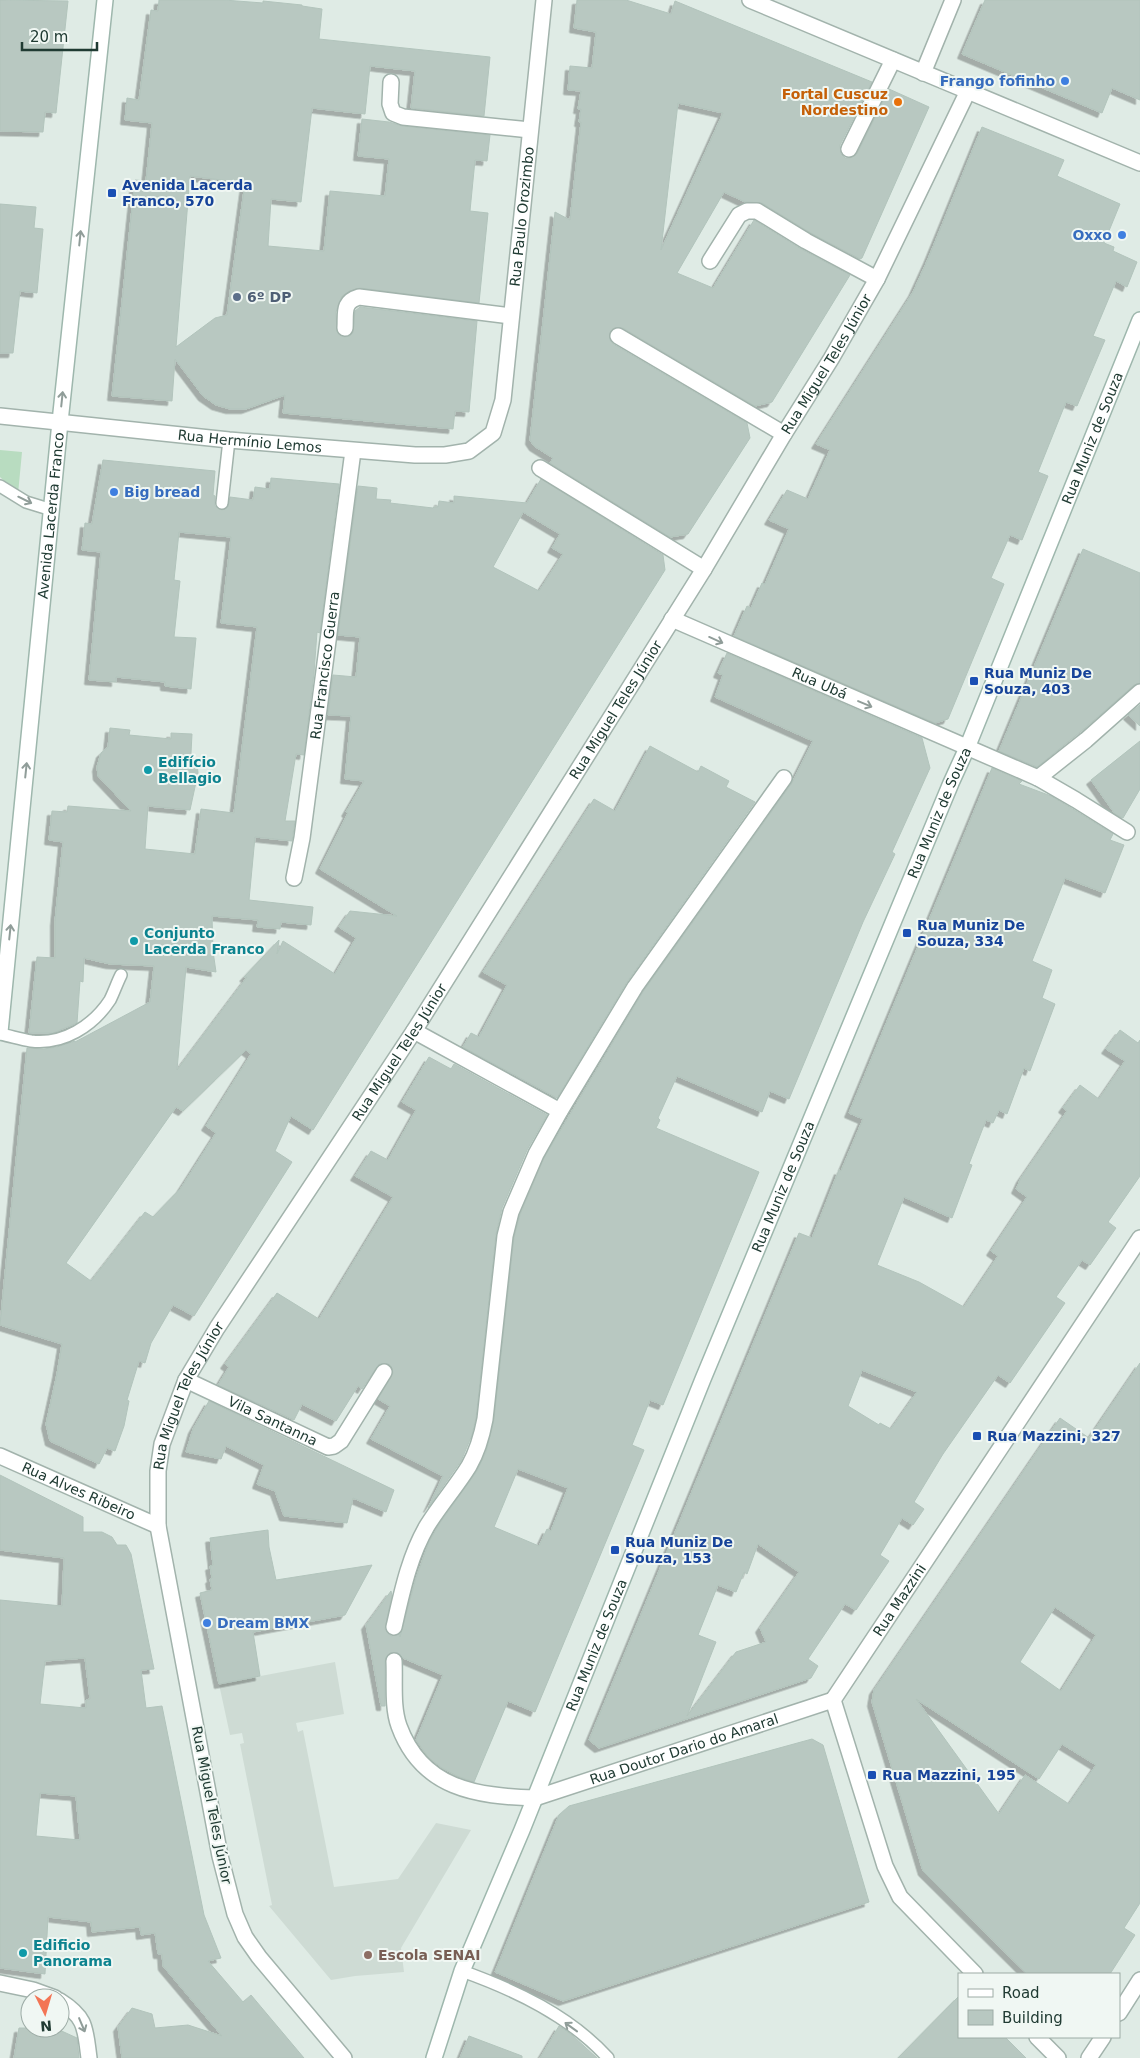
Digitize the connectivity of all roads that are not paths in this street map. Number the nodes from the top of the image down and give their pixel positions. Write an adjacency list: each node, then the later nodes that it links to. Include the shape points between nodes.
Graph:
1 (105, 0): 19 (street, Avenida Lacerda Franco, one-way to 1)
2 (544, 0): 9 (street, Rua Paulo Orozimbo)
3 (750, 0): 5 (street)
4 (953, 0): 6 (street)
5 (893, 60): 6 (street); 10 (street)
6 (924, 73): 8 (street)
7 (391, 82): 9 (street, via 390,104 394,113 403,117)
8 (968, 91): 11 (street); 13 (street, Rua Miguel Teles Júnior)
9 (530, 130): 14 (street, Rua Paulo Orozimbo)
10 (849, 149)
11 (1140, 164)
12 (710, 261): 13 (street, via 739,215 747,210 757,211 806,242)
13 (877, 279): 21 (street, Rua Miguel Teles Júnior)
14 (511, 316): 16 (street, via 359,297 346,305); 20 (street, Rua Paulo Orozimbo, via 503,400)
15 (1140, 320): 31 (street, Rua Muniz de Souza)
16 (345, 328)
17 (618, 336): 21 (street)
18 (0, 416): 19 (street, Rua Hermínio Lemos)
19 (60, 422): 22 (street, Rua Hermínio Lemos); 27 (street, Avenida Lacerda Franco)
20 (493, 433): 23 (street, Rua Hermínio Lemos, via 469,451 445,455)
21 (784, 434): 28 (street, Rua Miguel Teles Júnior)
22 (229, 440): 23 (street, Rua Hermínio Lemos); 26 (lane)
23 (353, 451): 35 (street, Rua Francisco Guerra)
24 (540, 468): 28 (street)
25 (0, 486): 27 (lane, one-way to 27, via 26,502)
26 (222, 503)
27 (52, 510): 36 (street, Avenida Lacerda Franco, one-way to 27)
28 (704, 569): 29 (street, Rua Miguel Teles Júnior)
29 (672, 620): 31 (street, Rua Ubá, one-way to 31); 38 (street, Rua Miguel Teles Júnior)
30 (1140, 692): 33 (street)
31 (967, 748): 33 (street, Rua Ubá); 49 (street, Rua Muniz de Souza, via 703,1379)
32 (784, 778): 40 (street, via 634,987)
33 (1038, 778): 34 (street, Rua Ubá)
34 (1127, 832)
35 (294, 878)
36 (3, 964): 39 (street, Avenida Lacerda Franco)
37 (121, 974): 39 (lane, via 110,999 97,1017 68,1036 31,1041)
38 (414, 1031): 40 (street); 43 (street, Rua Miguel Teles Júnior)
39 (0, 1033)
40 (560, 1111): 46 (street, via 536,1154 511,1212 505,1236 481,1438 470,1465 427,1526 413,1555)
41 (1140, 1238): 48 (street, Rua Mazzini)
42 (384, 1372): 43 (street, Vila Santanna, via 341,1442 328,1447)
43 (186, 1380): 45 (street, Rua Miguel Teles Júnior, via 162,1444 158,1471)
44 (0, 1456): 45 (street, Rua Alves Ribeiro)
45 (158, 1526): 60 (street, Rua Miguel Teles Júnior, via 220,1856 235,1914 258,1957)
46 (394, 1627)
47 (394, 1661): 49 (street, Rua Doutor Dario do Amaral, via 399,1726 422,1765 433,1775 470,1791 500,1797)
48 (833, 1700): 49 (street, Rua Doutor Dario do Amaral); 51 (street, via 885,1866 900,1897)
49 (535, 1798): 50 (street, Rua Muniz de Souza)
50 (462, 1972): 61 (street, Rua Muniz de Souza); 62 (lane, one-way to 50, via 543,2006 504,1986)
51 (974, 1973)
52 (1140, 1980): 56 (street)
53 (0, 1984): 54 (street)
54 (21, 1988)
55 (70, 2007): 59 (street, one-way to 59, via 85,2026)
56 (1120, 2011)
57 (1038, 2038): 63 (street)
58 (1102, 2038): 64 (street)
59 (89, 2058)
60 (344, 2058)
61 (434, 2058)
62 (608, 2058)
63 (1058, 2058)
64 (1090, 2058)

